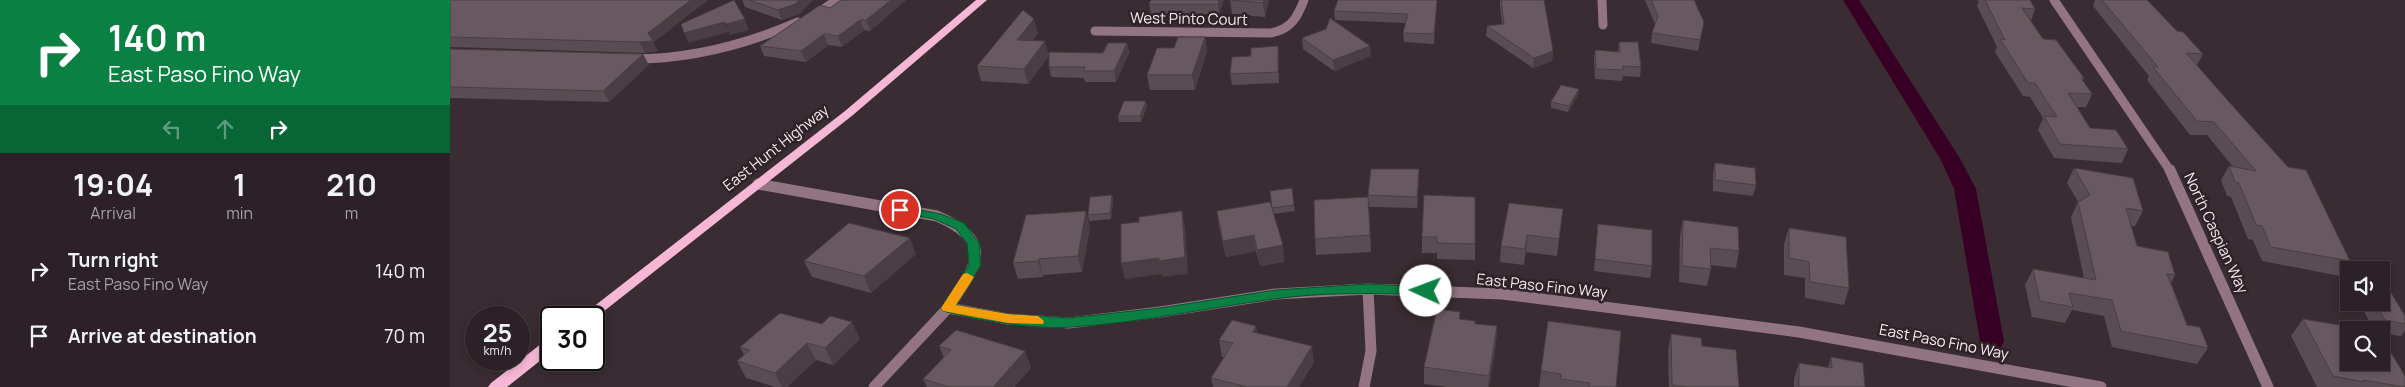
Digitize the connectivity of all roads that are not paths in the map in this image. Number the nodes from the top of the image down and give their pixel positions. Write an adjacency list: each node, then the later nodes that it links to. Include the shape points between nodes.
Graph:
1 (837, 0): 8 (street, via 785,28 717,50)
2 (982, 0): 9 (main road, East Hunt Highway, via 849,113)
3 (1304, 0): 7 (street, West Pinto Court, via 1297,19 1284,31 1262,34)
4 (1602, 0): 6 (street)
5 (2054, 0): 18 (street, North Caspian Way, via 2173,175)
6 (1603, 24)
7 (1094, 31)
8 (626, 59)
9 (758, 184): 11 (main road, East Hunt Highway); 12 (street, via 937,216 960,226 973,243 975,265)
10 (1368, 289): 12 (street, East Paso Fino Way, via 1276,294 1069,323 1008,319); 16 (street, via 1372,326 1368,378); 17 (street, East Paso Fino Way, via 1502,294 1799,332)
11 (601, 306)
12 (948, 308): 15 (street)
13 (540, 353): 14 (main road)
14 (496, 387)
15 (874, 387)
16 (1364, 387)
17 (2101, 387)
18 (2268, 387)

